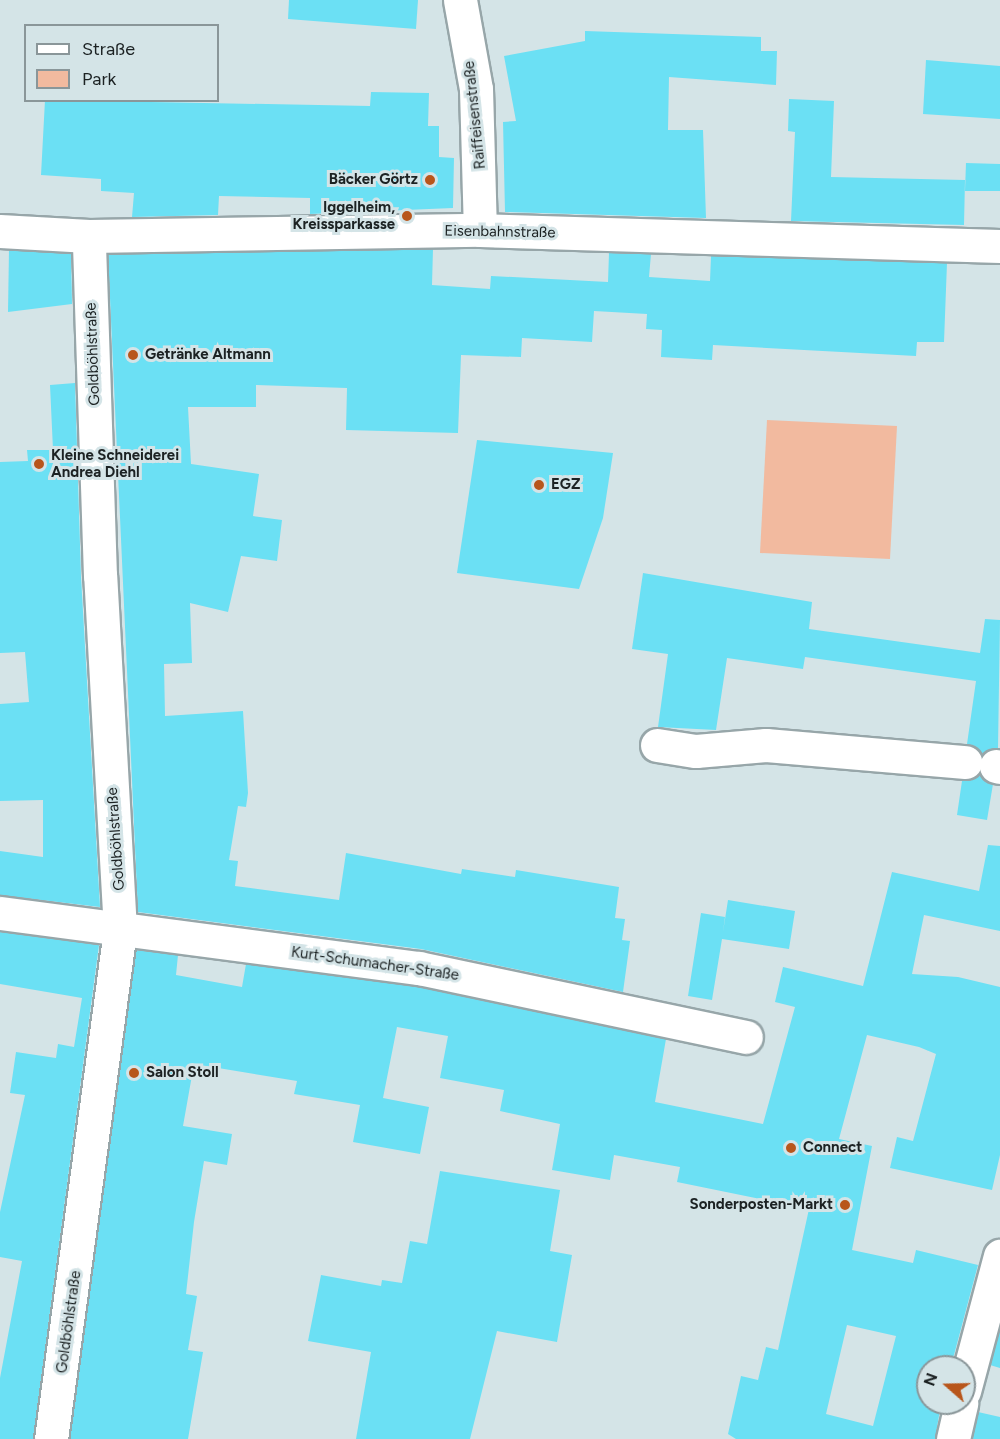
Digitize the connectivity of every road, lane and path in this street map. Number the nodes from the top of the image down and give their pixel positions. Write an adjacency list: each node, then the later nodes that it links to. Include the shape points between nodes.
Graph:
1 (460, 0): 2 (street, Raiffeisenstraße, via 476,89)
2 (480, 230): 4 (street, Eisenbahnstraße); 5 (street, Eisenbahnstraße)
3 (0, 231): 4 (street, Eisenbahnstraße)
4 (89, 236): 9 (street, Goldböhlstraße, via 100,576)
5 (1000, 246)
6 (657, 745): 7 (street, via 696,751 766,744)
7 (987, 765)
8 (0, 913): 9 (street, Kurt-Schumacher-Straße)
9 (120, 930): 10 (street, Kurt-Schumacher-Straße, via 419,968); 14 (street, Goldböhlstraße)
10 (746, 1037)
11 (1000, 1256): 12 (street)
12 (974, 1355)
13 (958, 1415): 15 (street)
14 (51, 1439)
15 (953, 1439)

